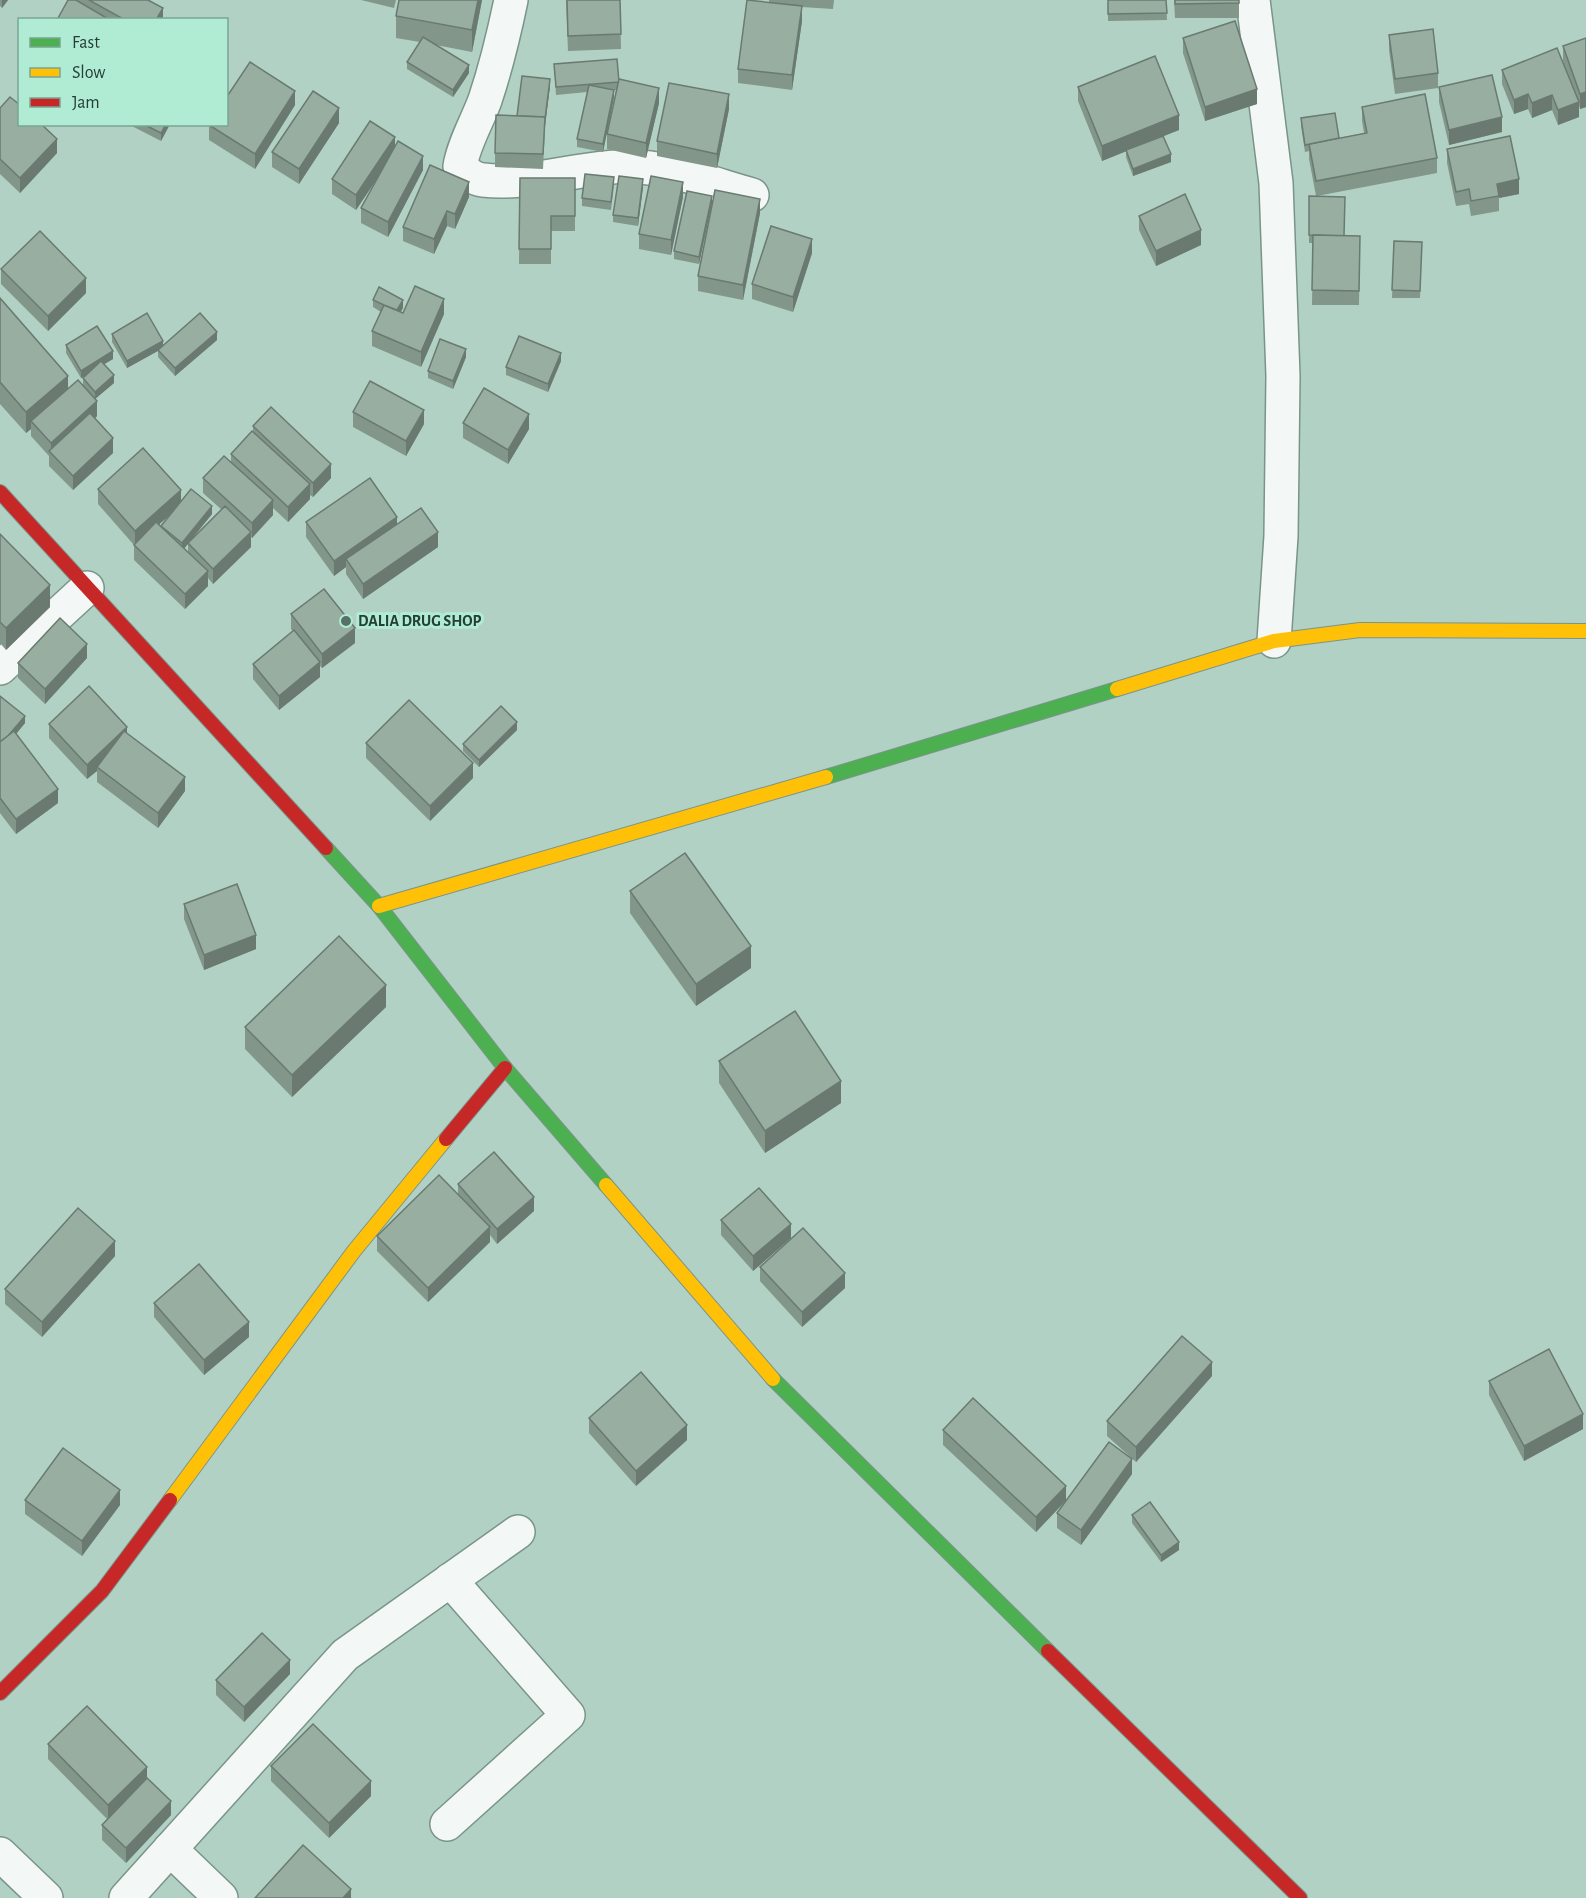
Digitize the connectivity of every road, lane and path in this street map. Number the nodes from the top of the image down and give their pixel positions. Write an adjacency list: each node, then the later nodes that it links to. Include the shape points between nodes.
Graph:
1 (511, 0): 3 (street, via 498,58 462,155 460,166 468,175 482,180 508,180 640,167)
2 (1253, 0): 7 (street, via 1276,183 1283,376 1279,589)
3 (752, 195)
4 (0, 492): 5 (street)
5 (87, 588): 8 (street); 9 (street)
6 (1586, 631): 7 (street, via 1360,630)
7 (1274, 641): 9 (street)
8 (0, 668)
9 (379, 906): 10 (street)
10 (505, 1068): 13 (street, via 354,1251 102,1591); 20 (street, via 783,1390)
11 (518, 1532): 12 (street)
12 (450, 1580): 14 (street, via 568,1715); 15 (street, via 345,1655)
13 (0, 1693)
14 (447, 1824)
15 (170, 1849): 18 (street); 19 (street)
16 (0, 1854): 17 (street)
17 (46, 1898)
18 (126, 1898)
19 (221, 1898)
20 (1300, 1898)

